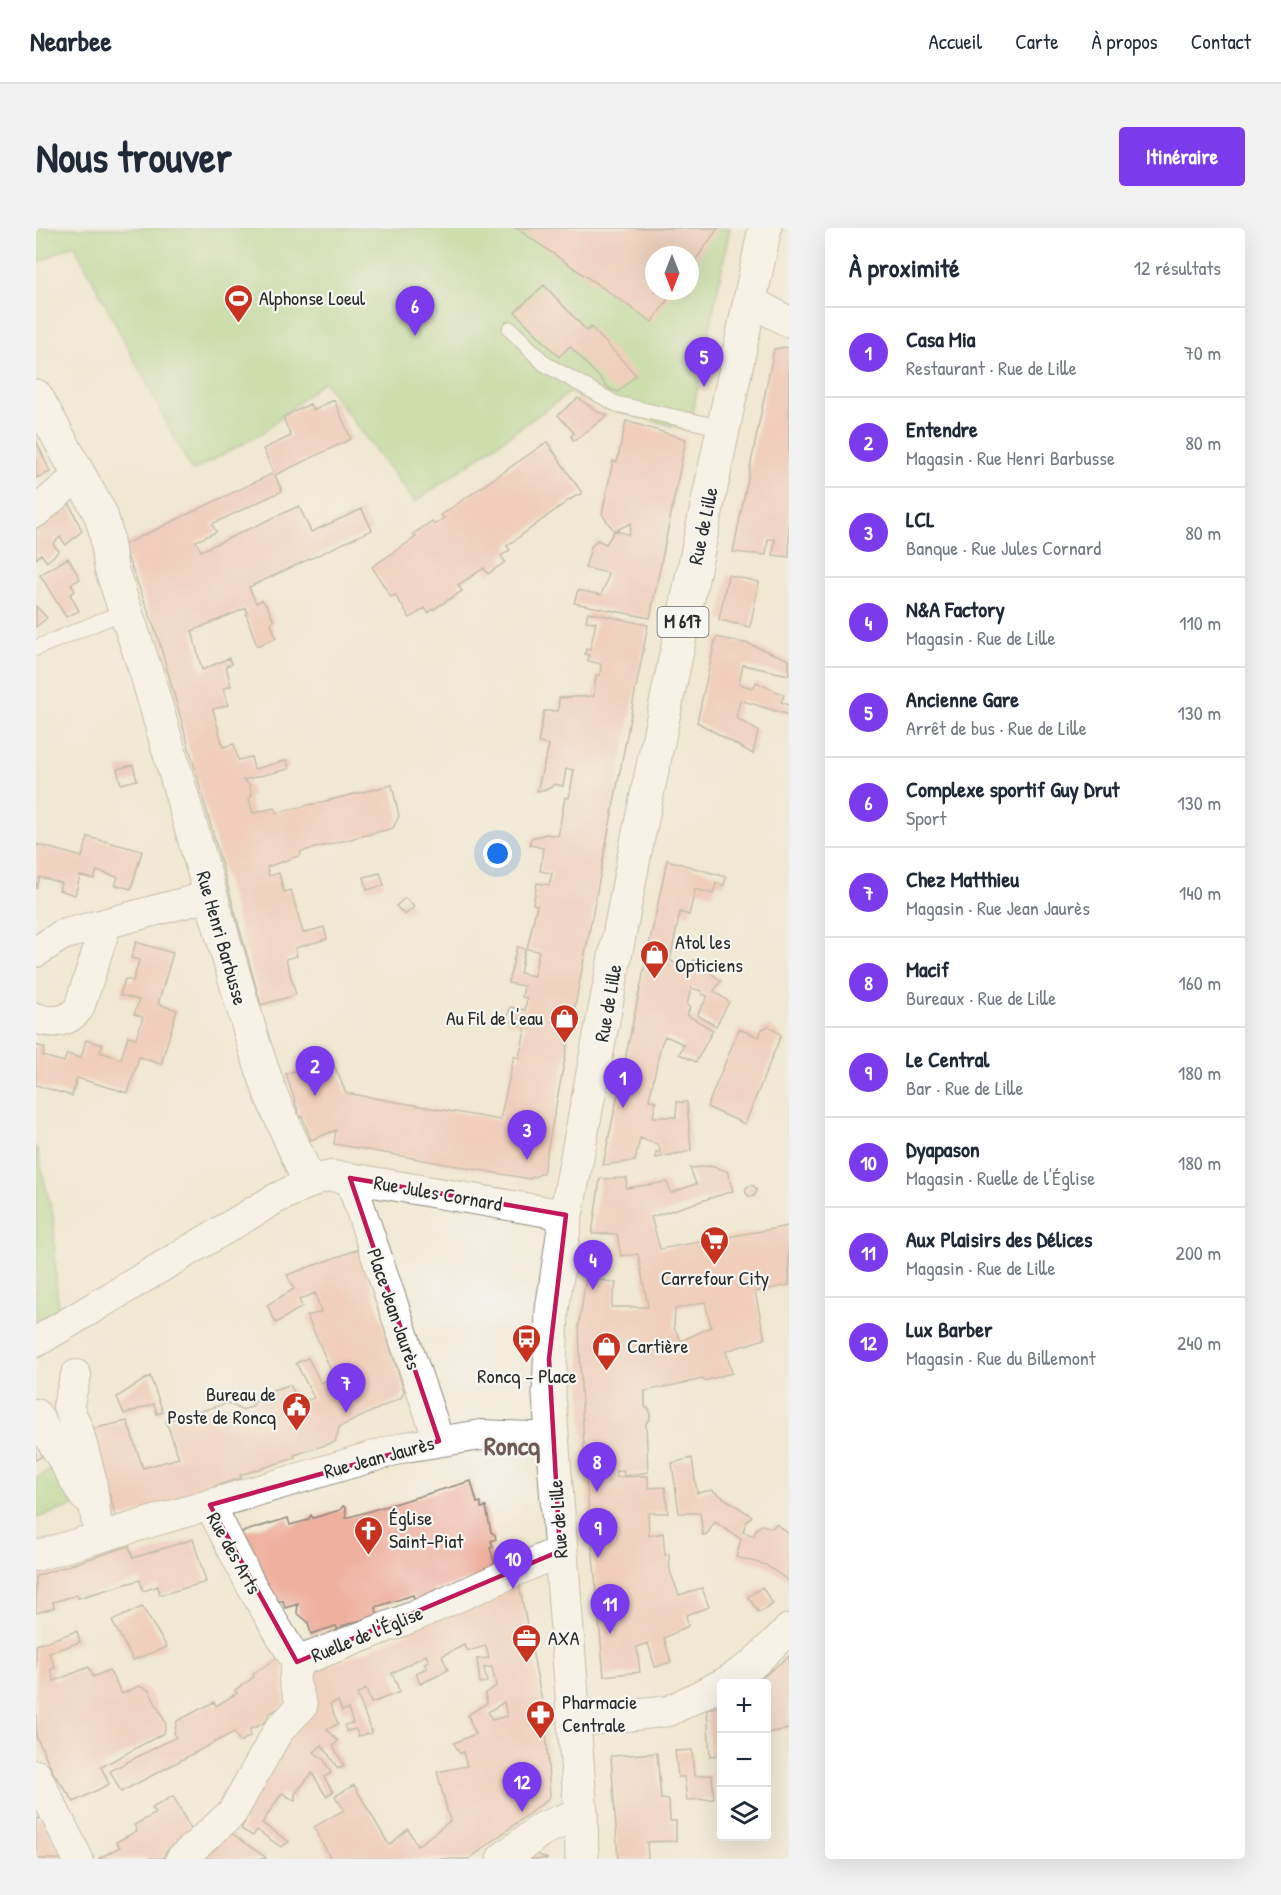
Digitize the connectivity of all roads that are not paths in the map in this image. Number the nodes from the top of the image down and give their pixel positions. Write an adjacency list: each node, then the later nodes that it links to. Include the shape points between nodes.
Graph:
1 (765, 228): 2 (main road, Rue de Lille / M 617)
2 (750, 301): 3 (street); 6 (main road, Rue de Lille / M 617)
3 (789, 322)
4 (510, 329): 6 (lane, via 545,364 616,404)
5 (36, 396): 7 (main road, Rue Henri Barbusse)
6 (723, 428): 17 (main road, Rue de Lille / M 617, via 645,803)
7 (79, 475): 8 (street); 9 (main road, Rue Henri Barbusse, via 101,515 111,568)
8 (36, 512)
9 (125, 611): 10 (lane); 11 (main road, Rue Henri Barbusse)
10 (36, 648)
11 (210, 896): 12 (street); 16 (main road, Rue Henri Barbusse, via 271,1095)
12 (106, 925): 13 (street, via 63,935); 14 (street, via 76,1012 58,1022)
13 (36, 952)
14 (36, 1018)
15 (350, 1178): 16 (street, Rue Jules Cornard, via 330,1176); 17 (street, Rue Jules Cornard); 23 (street, Place Jean Jaurès)
16 (309, 1182): 18 (street, via 274,1199)
17 (566, 1215): 22 (main road, Rue de Lille / M 617, via 550,1336)
18 (36, 1342)
19 (76, 1375): 20 (street)
20 (68, 1406): 21 (street); 25 (street, via 92,1478)
21 (39, 1419): 25 (street)
22 (552, 1438): 23 (street, Rue Jean Jaurès, via 481,1435); 26 (main road, Rue de Lille / M 617)
23 (439, 1441): 24 (street, Rue Jean Jaurès)
24 (210, 1505): 25 (street, Rue des Arts); 29 (street, Rue des Arts, via 252,1587)
25 (100, 1527): 27 (street, Rue des Arts)
26 (560, 1551): 29 (street, Ruelle de l'Église, via 423,1613); 32 (main road, Rue de Lille / M 617)
27 (36, 1556)
28 (789, 1629): 30 (street, via 753,1664)
29 (297, 1662): 36 (street, Ruelle de l'Église, via 294,1680 302,1706 278,1731 232,1813)
30 (730, 1679)
31 (717, 1687): 32 (street, via 669,1711)
32 (573, 1722): 34 (main road, Rue de Lille / M 617)
33 (36, 1775): 35 (street)
34 (581, 1814): 37 (main road, via 542,1829); 38 (main road, Rue de Lille / M 617)
35 (78, 1859)
36 (181, 1859)
37 (503, 1859)
38 (582, 1859)

